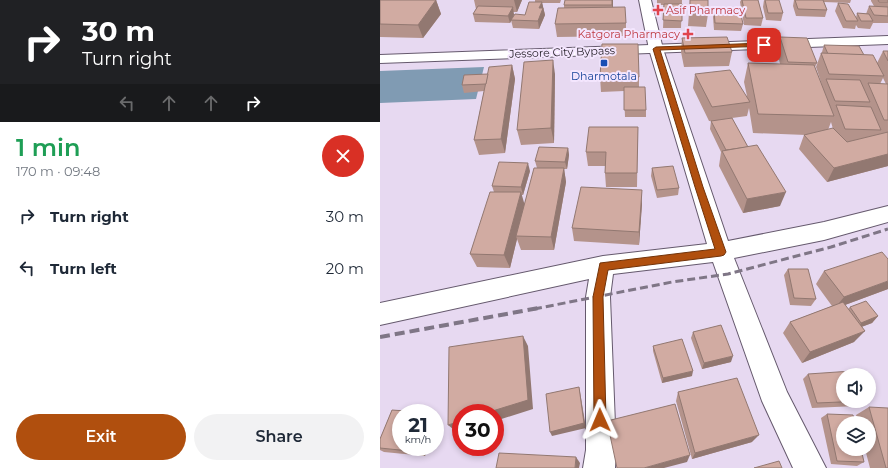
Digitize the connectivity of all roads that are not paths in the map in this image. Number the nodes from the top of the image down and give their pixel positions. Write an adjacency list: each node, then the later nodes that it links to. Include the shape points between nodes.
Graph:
1 (645, 0): 3 (main road)
2 (888, 40): 3 (main road, Jessore City Bypass)
3 (656, 49): 4 (main road, Jessore City Bypass); 6 (main road)
4 (380, 59)
5 (888, 214): 6 (main road, via 824,231)
6 (721, 252): 7 (main road); 10 (main road, via 776,401)
7 (604, 266): 8 (main road); 9 (main road, via 598,297 601,450)
8 (380, 314)
9 (599, 468)
10 (810, 468)

